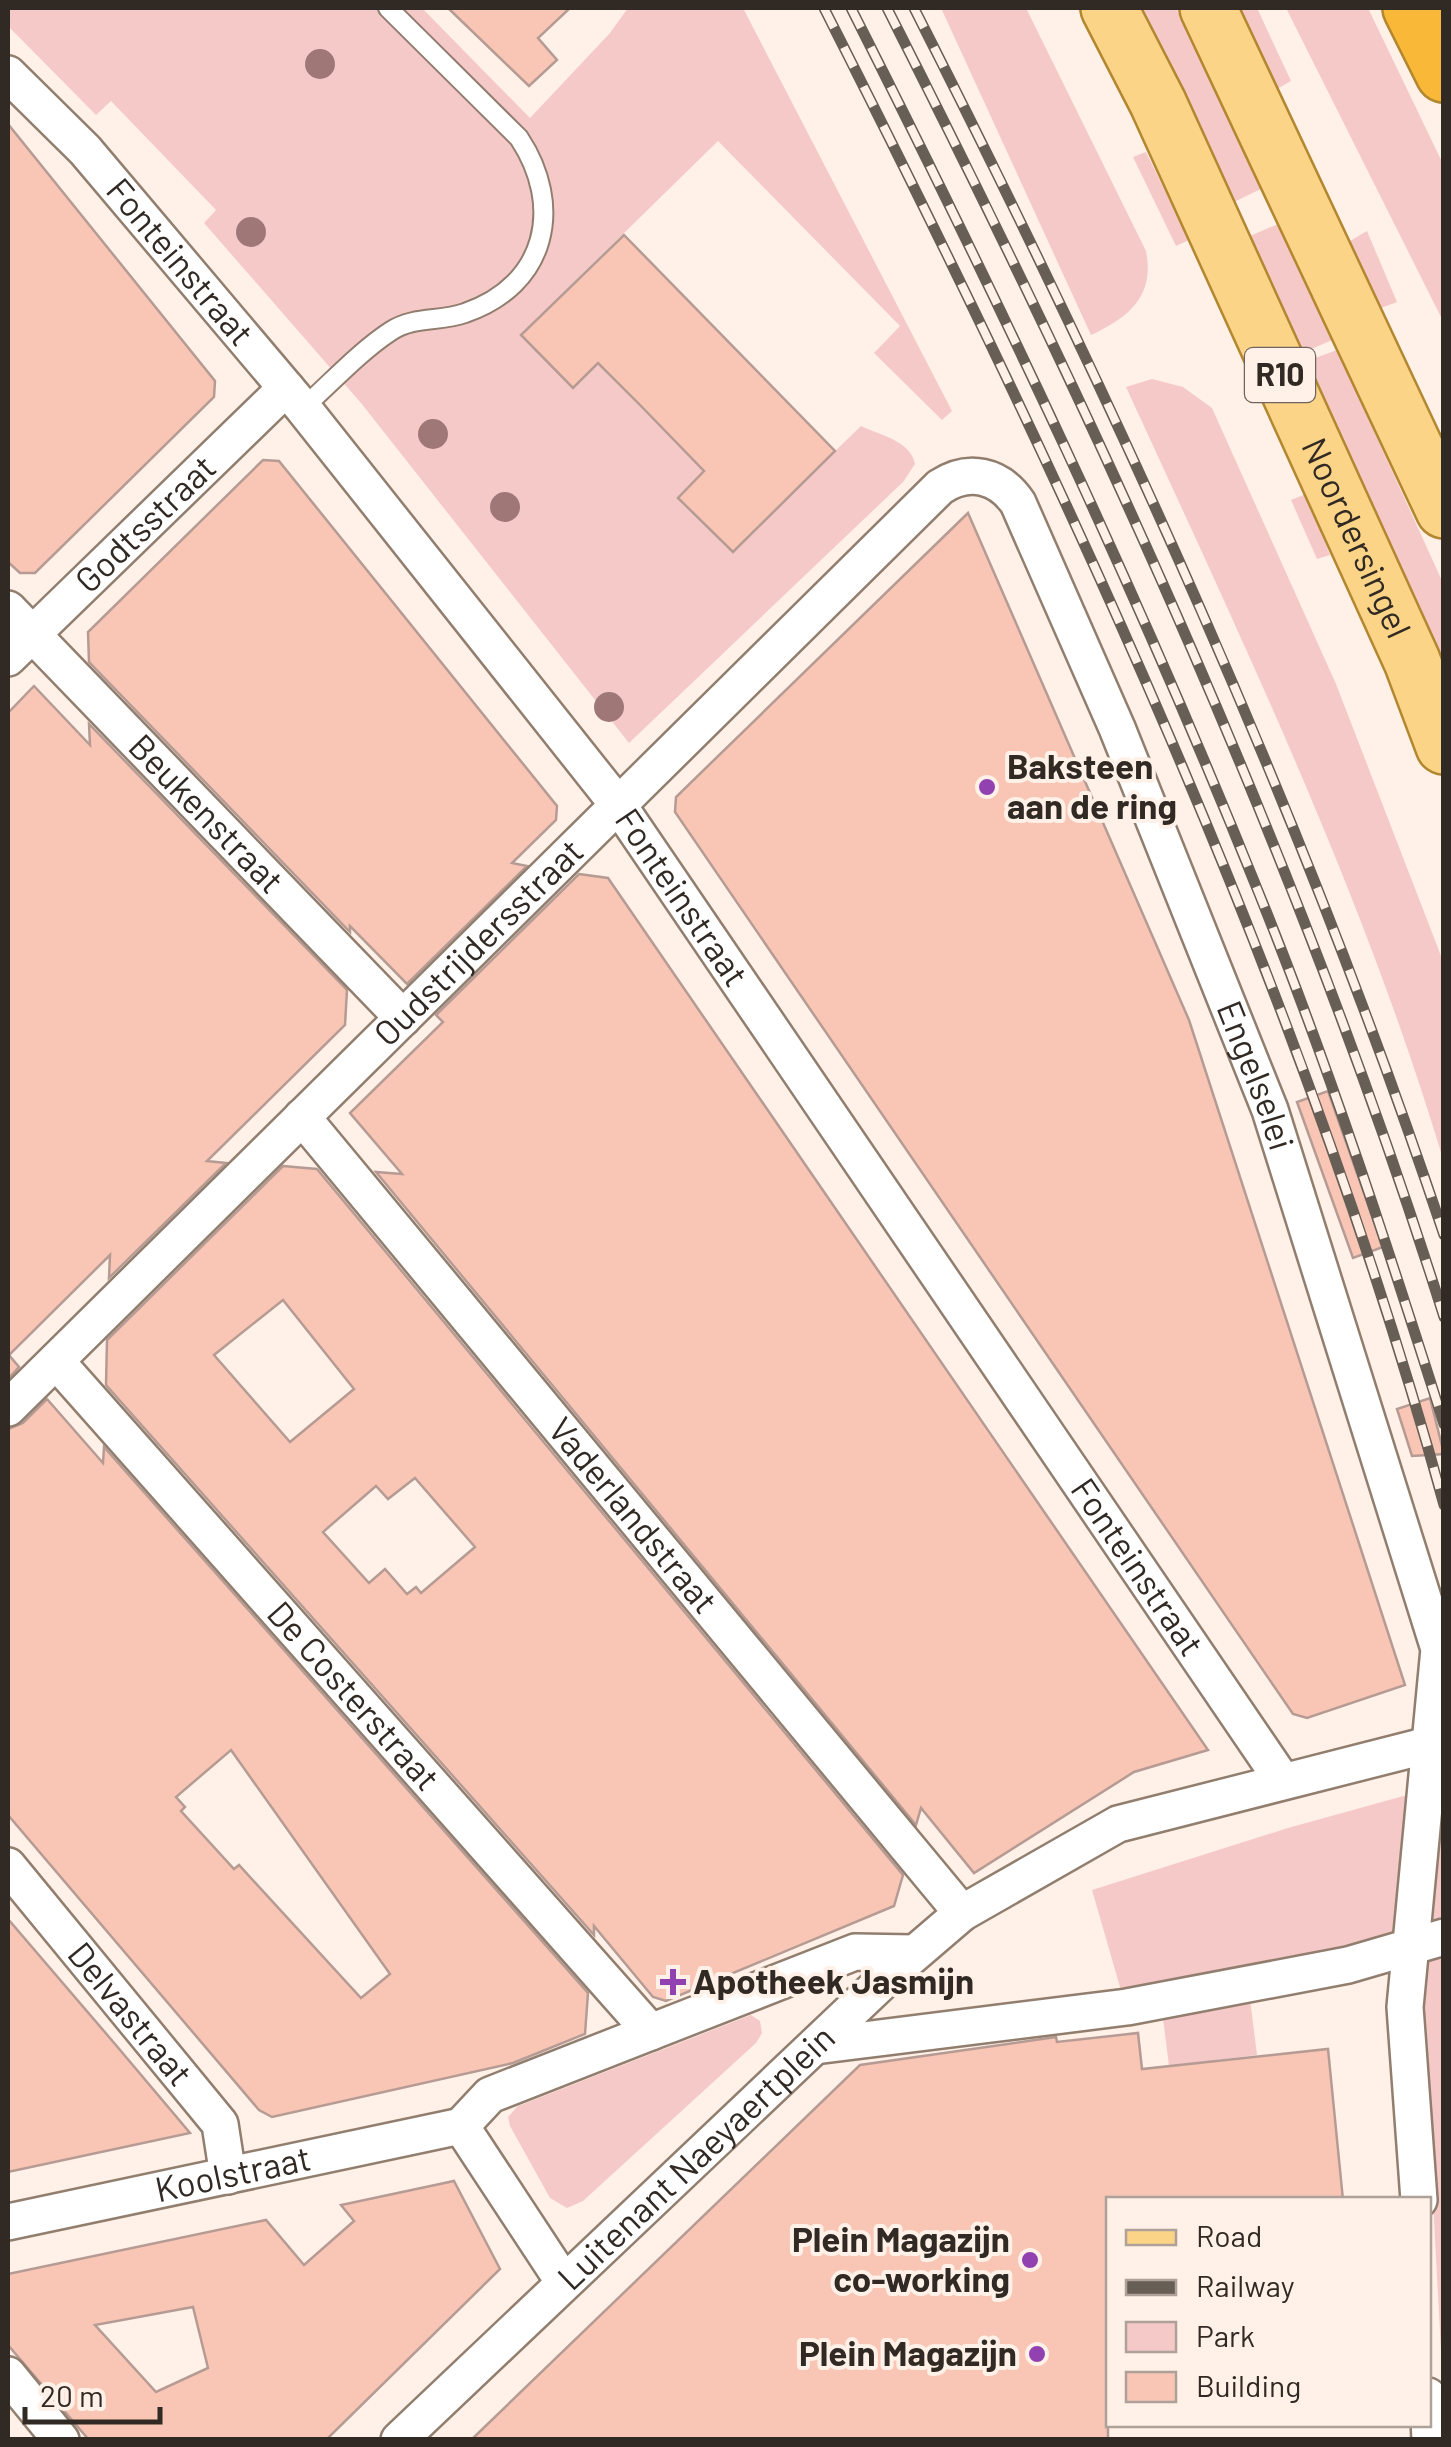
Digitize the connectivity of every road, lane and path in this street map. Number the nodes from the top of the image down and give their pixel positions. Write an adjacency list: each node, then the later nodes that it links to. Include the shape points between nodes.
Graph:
1 (388, 8): 7 (lane, via 519,138 533,158 547,214 528,267 504,293 465,314 391,331)
2 (1109, 8): 12 (main road, Noordersingel / R10, via 1412,661)
3 (1208, 8): 9 (main road, R10)
4 (1411, 8): 6 (highway)
5 (8, 74): 7 (street, Fonteinstraat, via 85,150)
6 (1444, 74)
7 (294, 398): 10 (street, Godtsstraat); 13 (street, Fonteinstraat)
8 (951, 480): 13 (street, Oudstrijdersstraat); 18 (street, Engelselei, via 984,476 1018,503 1117,728 1270,1110)
9 (1444, 510)
10 (20, 621): 11 (street, Godtsstraat); 14 (street, Beukenstraat)
11 (8, 658)
12 (1444, 746)
13 (619, 806): 14 (street, Oudstrijdersstraat); 20 (street, Fonteinstraat)
14 (403, 1018): 15 (street, Oudstrijdersstraat)
15 (302, 1118): 16 (street, Oudstrijdersstraat); 22 (street, Vaderlandstraat)
16 (56, 1361): 17 (street, Oudstrijdersstraat); 25 (street, De Costerstraat)
17 (8, 1408)
18 (1441, 1648): 19 (street, Engelselei)
19 (1437, 1743): 20 (street); 23 (street, Engelselei)
20 (1282, 1780): 22 (street, via 1118,1824)
21 (8, 1866): 28 (street, Delvastraat, via 220,2124)
22 (962, 1912): 24 (street)
23 (1428, 1943): 26 (street, Luitenant Naeyaertplein, via 1128,2007); 29 (street, Engelselei, via 1405,2008)
24 (914, 1953): 25 (street, via 855,1952); 26 (street)
25 (651, 2032): 27 (street, via 490,2095)
26 (815, 2046): 31 (street, Luitenant Naeyaertplein)
27 (460, 2126): 28 (street, Koolstraat); 31 (street, Luitenant Naeyaertplein)
28 (228, 2176): 30 (street, Koolstraat)
29 (1419, 2197)
30 (8, 2222)
31 (564, 2282): 34 (street)
32 (8, 2375): 33 (street)
33 (62, 2440)
34 (399, 2440)

